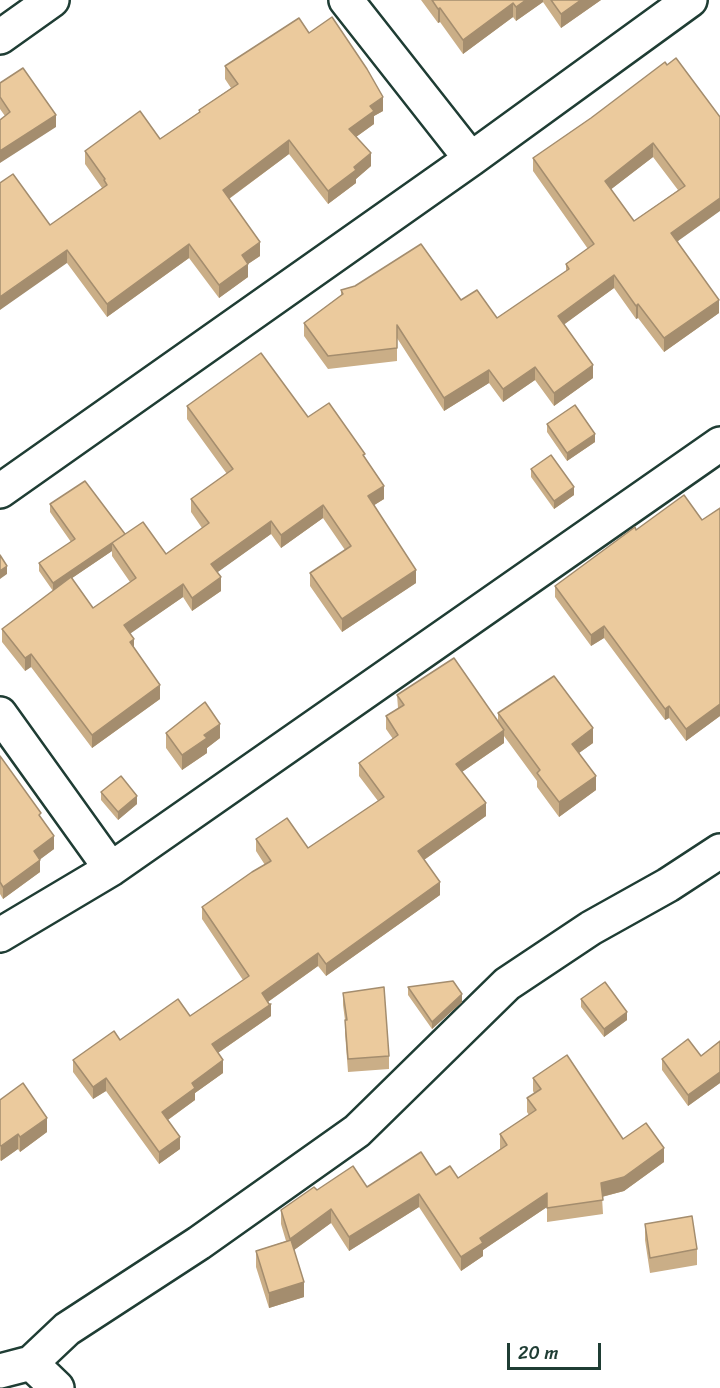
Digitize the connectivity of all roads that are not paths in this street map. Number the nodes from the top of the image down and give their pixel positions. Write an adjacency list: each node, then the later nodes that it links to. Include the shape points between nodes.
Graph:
1 (52, 0): 4 (street)
2 (346, 0): 5 (street)
3 (690, 0): 5 (street)
4 (0, 37)
5 (471, 159): 7 (street)
6 (720, 444): 10 (street)
7 (0, 491)
8 (0, 714): 10 (street)
9 (720, 851): 12 (street, via 591,928 507,984 357,1131)
10 (111, 869): 11 (street)
11 (0, 935)
12 (15, 1367): 13 (street)
13 (57, 1388)

